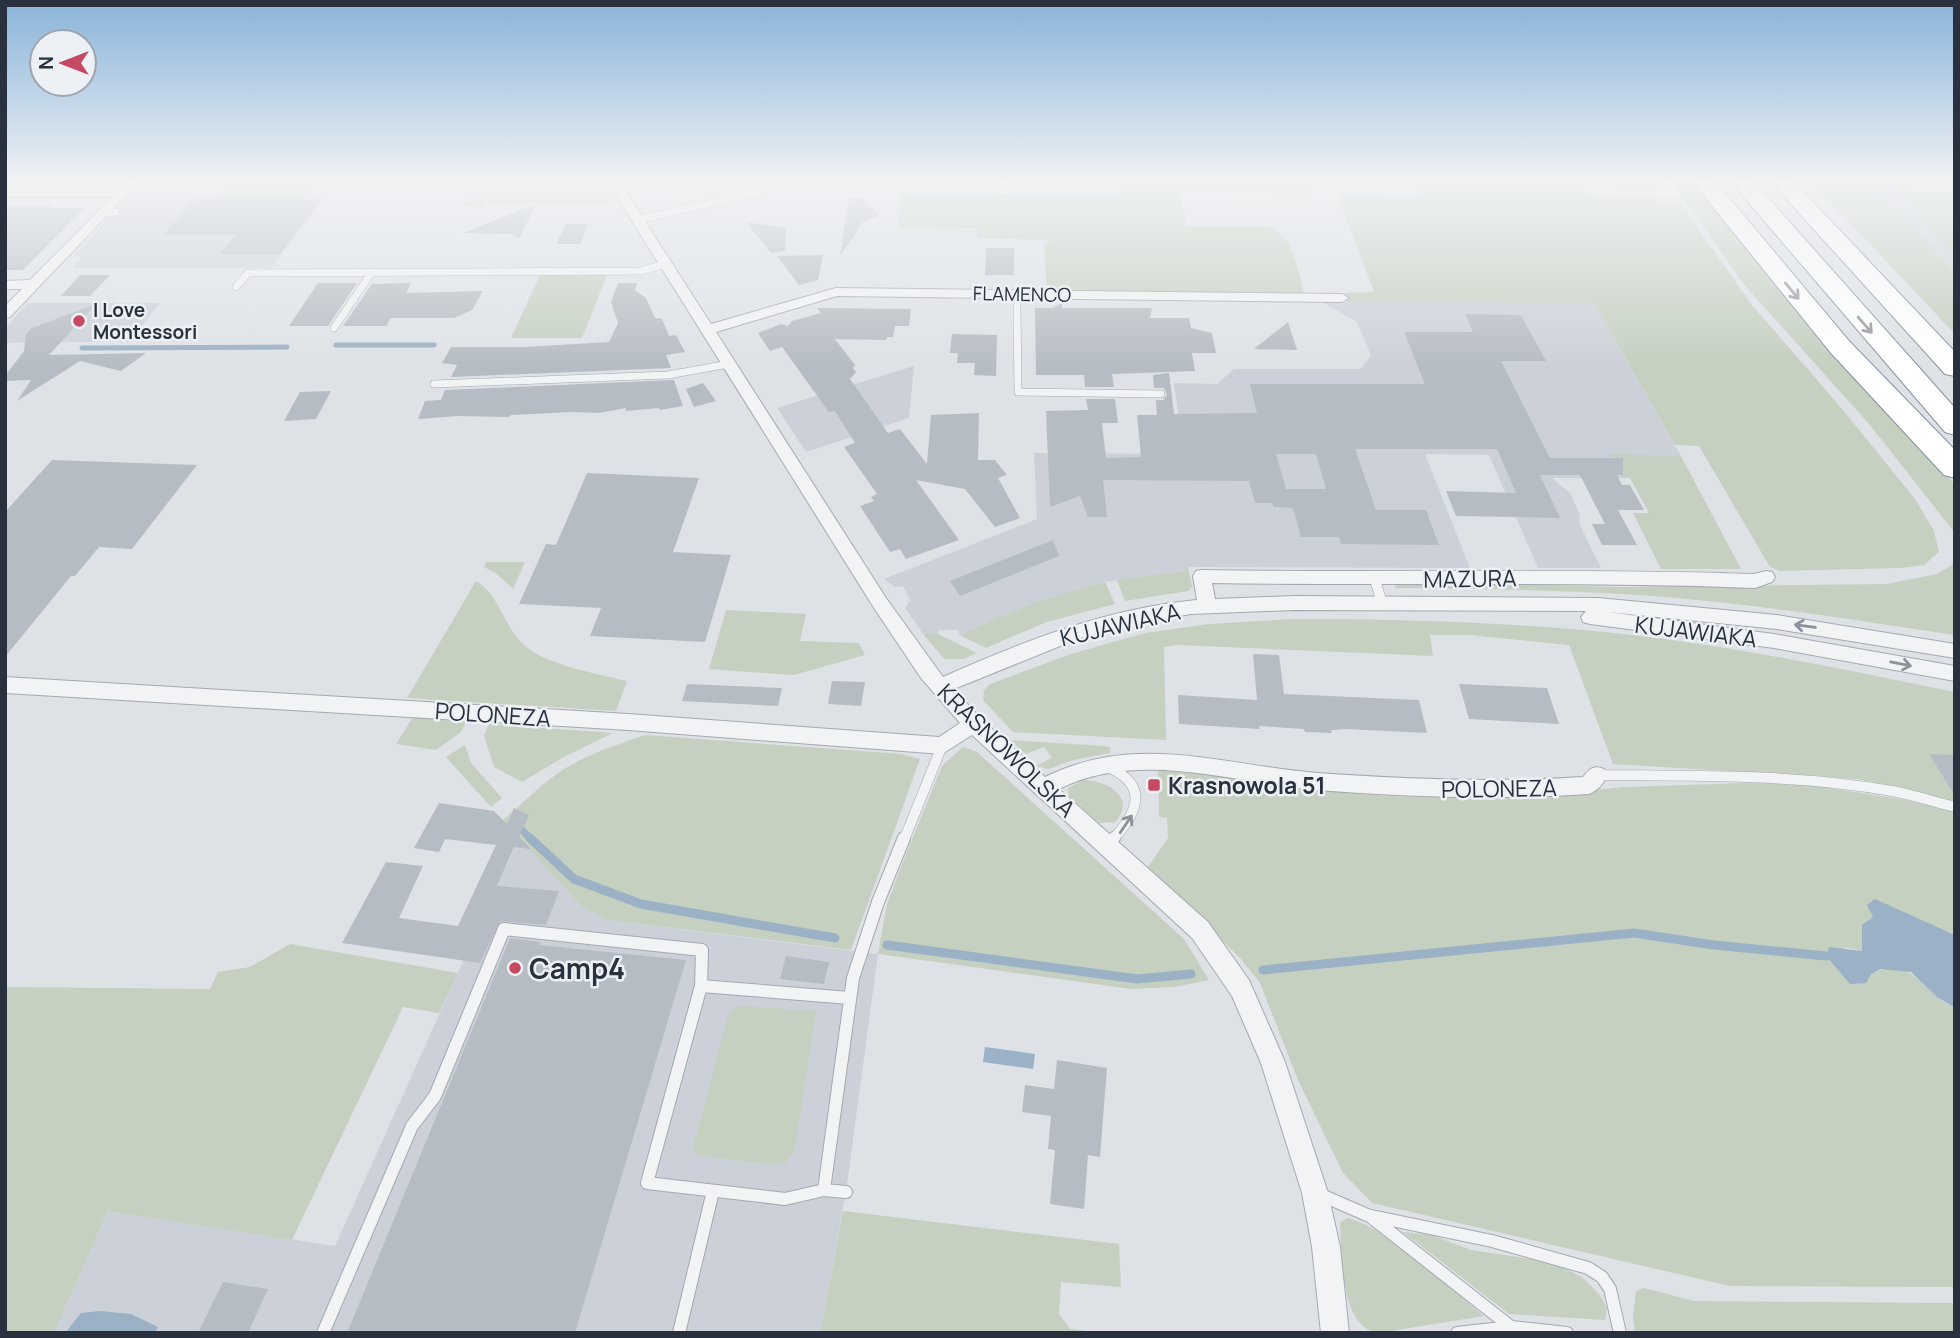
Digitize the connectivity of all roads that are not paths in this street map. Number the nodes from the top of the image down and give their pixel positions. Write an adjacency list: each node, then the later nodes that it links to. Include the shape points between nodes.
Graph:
1 (76, 243): 8 (street)
2 (653, 243): 6 (street, KRASNOWOLSKA)
3 (1755, 243): 21 (highway, one-way to 21, via 1847,355)
4 (1796, 243): 20 (highway, one-way to 20)
5 (1841, 243): 17 (highway)
6 (666, 264): 7 (lane, via 640,271); 15 (street, KRASNOWOLSKA)
7 (372, 272): 10 (lane, via 248,272); 14 (lane)
8 (33, 284): 9 (street); 13 (street)
9 (5, 285)
10 (236, 287)
11 (1336, 299): 15 (street, FLAMENCO, via 836,292)
12 (1017, 306): 19 (lane, via 1018,392)
13 (5, 314)
14 (334, 328)
15 (707, 330): 16 (street, KRASNOWOLSKA)
16 (729, 364): 18 (lane, via 668,374); 30 (street, KRASNOWOLSKA, via 880,603)
17 (1955, 368)
18 (434, 384)
19 (1161, 394)
20 (1955, 426)
21 (1955, 468)
22 (1766, 577): 23 (street, MAZURA, via 1755,581 1612,576)
23 (1375, 579): 24 (lane); 26 (street, MAZURA, via 1202,576)
24 (1382, 604): 25 (street, KUJAWIAKA); 26 (street, KUJAWIAKA)
25 (1435, 604): 27 (street, KUJAWIAKA, one-way to 25, via 1696,613 1600,606); 28 (street, KUJAWIAKA, one-way to 28, via 1684,628)
26 (1207, 606): 30 (street, KUJAWIAKA, via 1125,618 1077,631)
27 (1955, 651)
28 (1955, 674)
29 (5, 685): 32 (street, POLONEZA, via 628,722)
30 (939, 687): 31 (street, KRASNOWOLSKA)
31 (973, 724): 32 (street); 35 (street, KRASNOWOLSKA)
32 (942, 746): 39 (lane, via 878,902)
33 (1098, 764): 34 (street, POLONEZA, via 1148,762 1308,781 1482,791 1589,785); 35 (street, POLONEZA); 37 (lane, one-way to 33, via 1130,821 1136,797 1123,774)
34 (1597, 775): 36 (lane, POLONEZA, via 1821,781)
35 (1044, 787): 37 (street, KRASNOWOLSKA)
36 (1955, 807)
37 (1106, 845): 43 (street, KRASNOWOLSKA, via 1200,930 1241,988 1273,1062)
38 (701, 986): 39 (lane); 41 (lane, via 647,1182); 46 (lane, via 702,950 504,929 435,1096 412,1126)
39 (850, 998): 40 (lane)
40 (824, 1190): 41 (lane, via 785,1199); 42 (lane)
41 (713, 1191): 47 (lane)
42 (846, 1192)
43 (1315, 1193): 44 (lane); 48 (street, KRASNOWOLSKA)
44 (1367, 1214): 45 (lane); 51 (lane, via 1560,1257 1602,1275 1615,1299)
45 (1511, 1327): 49 (lane); 50 (lane)
46 (323, 1333)
47 (679, 1333)
48 (1335, 1333)
49 (1457, 1333)
50 (1567, 1333)
51 (1620, 1333)

